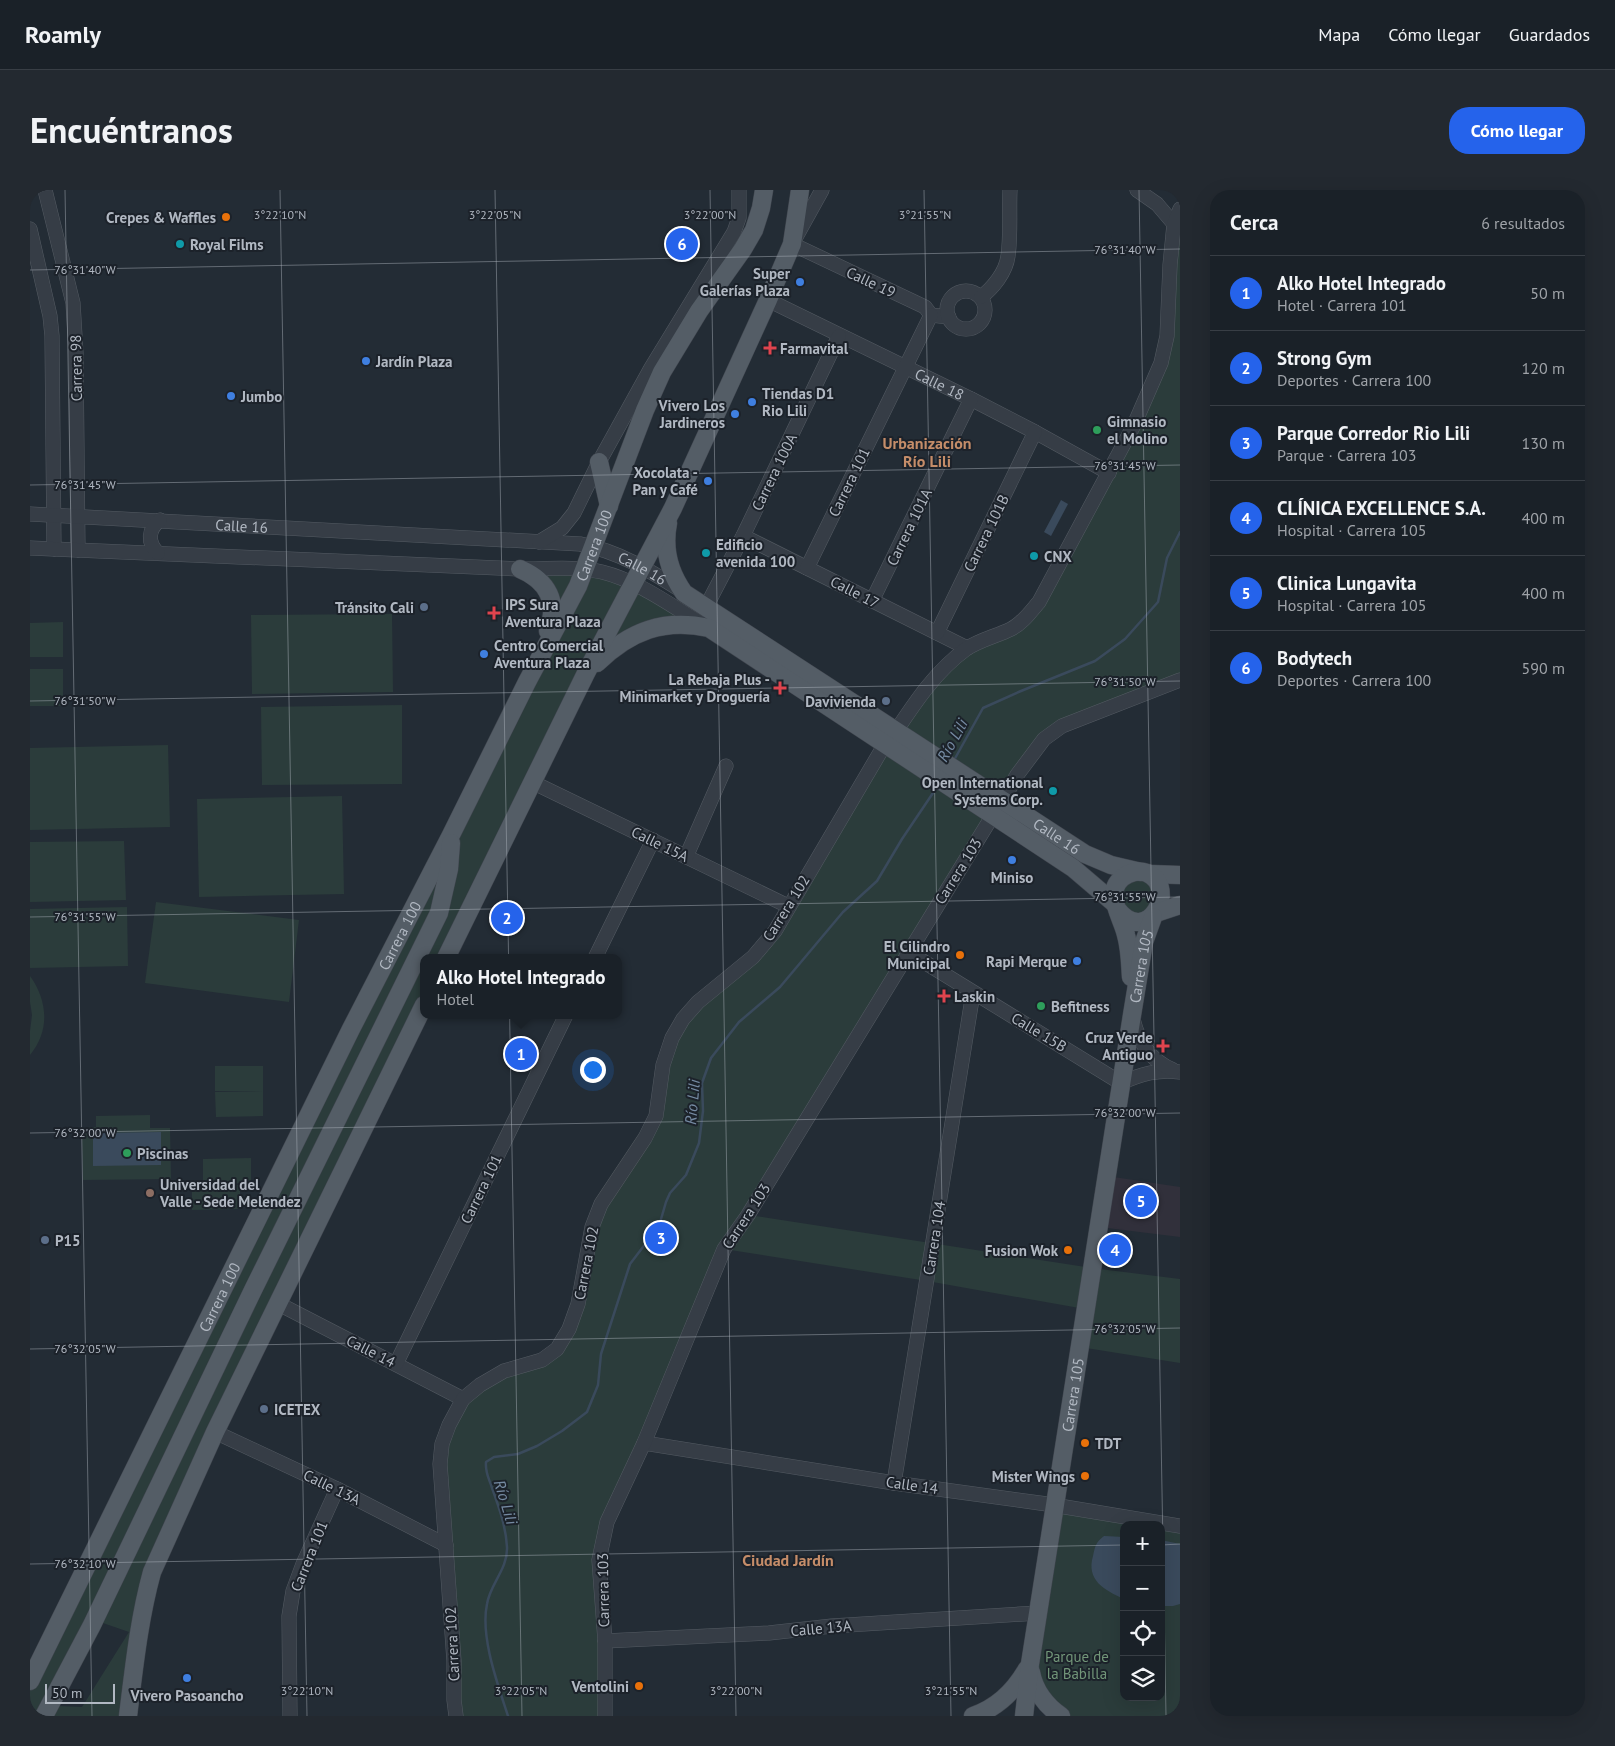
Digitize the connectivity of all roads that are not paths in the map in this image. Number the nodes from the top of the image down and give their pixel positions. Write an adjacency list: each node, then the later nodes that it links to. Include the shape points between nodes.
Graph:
1 (45, 190): 21 (street, Carrera 98, via 73,303)
2 (739, 190): 14 (street, Carrera 100, via 734,232)
3 (764, 190): 14 (main road, Carrera 100, via 754,230 743,249)
4 (800, 190): 11 (main road)
5 (822, 190): 11 (street)
6 (1010, 190): 12 (street, via 1008,257 990,290)
7 (1137, 190): 9 (street, via 1156,204)
8 (1180, 208): 9 (street, Carrera 102)
9 (1174, 224): 24 (street, Carrera 102, via 1167,336 1161,363)
10 (30, 229): 20 (street, Carrera 98, via 50,316)
11 (792, 244): 13 (main road); 15 (street, Calle 19, via 925,307)
12 (981, 297): 16 (street, via 966,291 956,294 949,301); 16 (street, via 985,309 981,322 976,326 964,329)
13 (768, 300): 17 (street, Calle 18); 26 (main road)
14 (694, 309): 23 (street, Carrera 100, via 651,368); 25 (main road, Carrera 100, via 645,410)
15 (932, 315): 16 (street, Calle 19); 18 (street, Carrera 101)
16 (949, 317)
17 (839, 336): 18 (street, Calle 18); 31 (street, Carrera 100A)
18 (905, 368): 19 (street, Calle 18); 39 (street, Carrera 101)
19 (971, 400): 22 (street, Calle 18); 44 (street, Carrera 101A)
20 (53, 408): 21 (street, via 58,413 61,440 72,442); 28 (street, Carrera 98)
21 (77, 432): 29 (street, Carrera 98)
22 (1035, 432): 24 (street, Calle 18); 47 (street, Carrera 101B)
23 (599, 462): 25 (main road); 32 (street, Carrera 100, via 574,513 562,528)
24 (1109, 473): 48 (street, Carrera 102, via 1039,602 1013,628)
25 (609, 506): 33 (main road, Carrera 100)
26 (673, 508): 38 (main road); 43 (main road, via 666,549 672,572)
27 (30, 514): 28 (street, Calle 16)
28 (54, 514): 29 (street, Calle 16); 35 (street, Carrera 98)
29 (78, 516): 30 (street, Calle 16); 36 (street, Carrera 98)
30 (160, 520): 32 (street, Calle 16); 37 (street, via 150,534 151,544)
31 (744, 536): 39 (street, Calle 17); 45 (street, Carrera 100A)
32 (538, 542): 33 (street, Calle 16)
33 (593, 546): 38 (street, Calle 16); 41 (main road, Carrera 100)
34 (30, 548): 35 (street, Calle 16)
35 (54, 549): 36 (street, Calle 16)
36 (78, 550): 37 (street, Calle 16)
37 (158, 553): 40 (street, Calle 16)
38 (642, 566): 42 (main road); 43 (street, Calle 16)
39 (807, 568): 44 (street, Calle 17)
40 (520, 569): 41 (street, Calle 16); 51 (main road, via 540,582 549,593 553,606 549,626)
41 (585, 569): 42 (street, Calle 16); 51 (main road, Carrera 100)
42 (633, 584): 46 (street, Calle 16); 49 (main road)
43 (684, 593): 45 (main road, Calle 16)
44 (872, 601): 47 (street, Calle 17)
45 (706, 607): 52 (main road, Calle 16)
46 (709, 628): 49 (main road, via 679,624 645,631 620,643); 52 (main road, Calle 16)
47 (937, 633): 48 (street, Calle 17)
48 (967, 648): 52 (street, Carrera 102, via 926,686)
49 (586, 674): 54 (main road)
50 (1180, 680): 55 (street, Carrera 103, via 1062,726 1044,739 1032,754)
51 (527, 682): 56 (main road, Carrera 100)
52 (891, 738): 55 (main road, Calle 16); 62 (street, Carrera 102)
53 (726, 766): 58 (street)
54 (532, 782): 57 (street, Calle 15A); 66 (main road)
55 (998, 808): 59 (main road, Calle 16, via 1085,854 1110,865); 63 (main road, Calle 16); 65 (street, Carrera 103)
56 (451, 835): 86 (main road, Carrera 100, via 351,1030); 90 (main road, via 449,869 440,913 92,1625)
57 (653, 840): 58 (street, Calle 15A); 67 (street)
58 (686, 857): 62 (street, Calle 15A)
59 (1145, 873): 60 (main road); 63 (main road, via 1129,873 1120,880 1114,891); 64 (main road, via 1157,879 1162,886 1163,904)
60 (1180, 874)
61 (1180, 905): 64 (main road)
62 (788, 906): 76 (street, Carrera 102, via 775,931 754,957 698,1002 672,1038 663,1065 656,1116 602,1204 592,1227 578,1304 569,1329 556,1349 542,1360 504,1371)
63 (1116, 906): 64 (main road, Carrera 105, via 1126,919 1133,921 1147,921); 70 (main road, Carrera 105, via 1130,954)
64 (1156, 915): 70 (main road, Carrera 105, via 1144,942)
65 (908, 952): 68 (street, Calle 15B); 78 (street, Carrera 103, via 724,1249)
66 (448, 954)
67 (597, 954)
68 (973, 993): 73 (street, Calle 15B); 79 (street, Carrera 104)
69 (420, 1013): 74 (main road)
70 (1132, 1015): 72 (street, via 1143,1046 1163,1066); 73 (main road, Carrera 105)
71 (564, 1019): 75 (street, Carrera 101)
72 (1178, 1072): 73 (street, via 1156,1071)
73 (1121, 1082): 81 (main road, Carrera 105)
74 (277, 1303): 75 (street, Calle 14); 77 (main road)
75 (396, 1364): 76 (street, Calle 14)
76 (463, 1399): 83 (street, Carrera 102, via 448,1425 442,1444 440,1464)
77 (215, 1432): 80 (street, Calle 13A); 91 (main road, via 152,1572)
78 (644, 1443): 79 (street, Calle 14); 85 (street, Carrera 103, via 607,1522 599,1560)
79 (894, 1483): 81 (street, Calle 14)
80 (337, 1489): 83 (street, Calle 13A); 92 (street, Carrera 101, via 293,1591 289,1616)
81 (1055, 1506): 82 (street, Calle 14); 84 (main road, Carrera 105)
82 (1180, 1526)
83 (446, 1545): 93 (street, Carrera 102)
84 (1038, 1613): 85 (street, Calle 13A, via 768,1634); 87 (main road, Carrera 105)
85 (605, 1642): 94 (street, Carrera 103)
86 (45, 1651): 88 (main road); 89 (main road, Carrera 100)
87 (1030, 1664): 95 (main road, via 1004,1699); 96 (main road, Carrera 105); 97 (main road, via 1037,1691)
88 (30, 1674)
89 (30, 1681)
90 (44, 1716)
91 (128, 1716)
92 (290, 1716)
93 (456, 1716)
94 (605, 1716)
95 (973, 1716)
96 (1024, 1716)
97 (1061, 1716)

